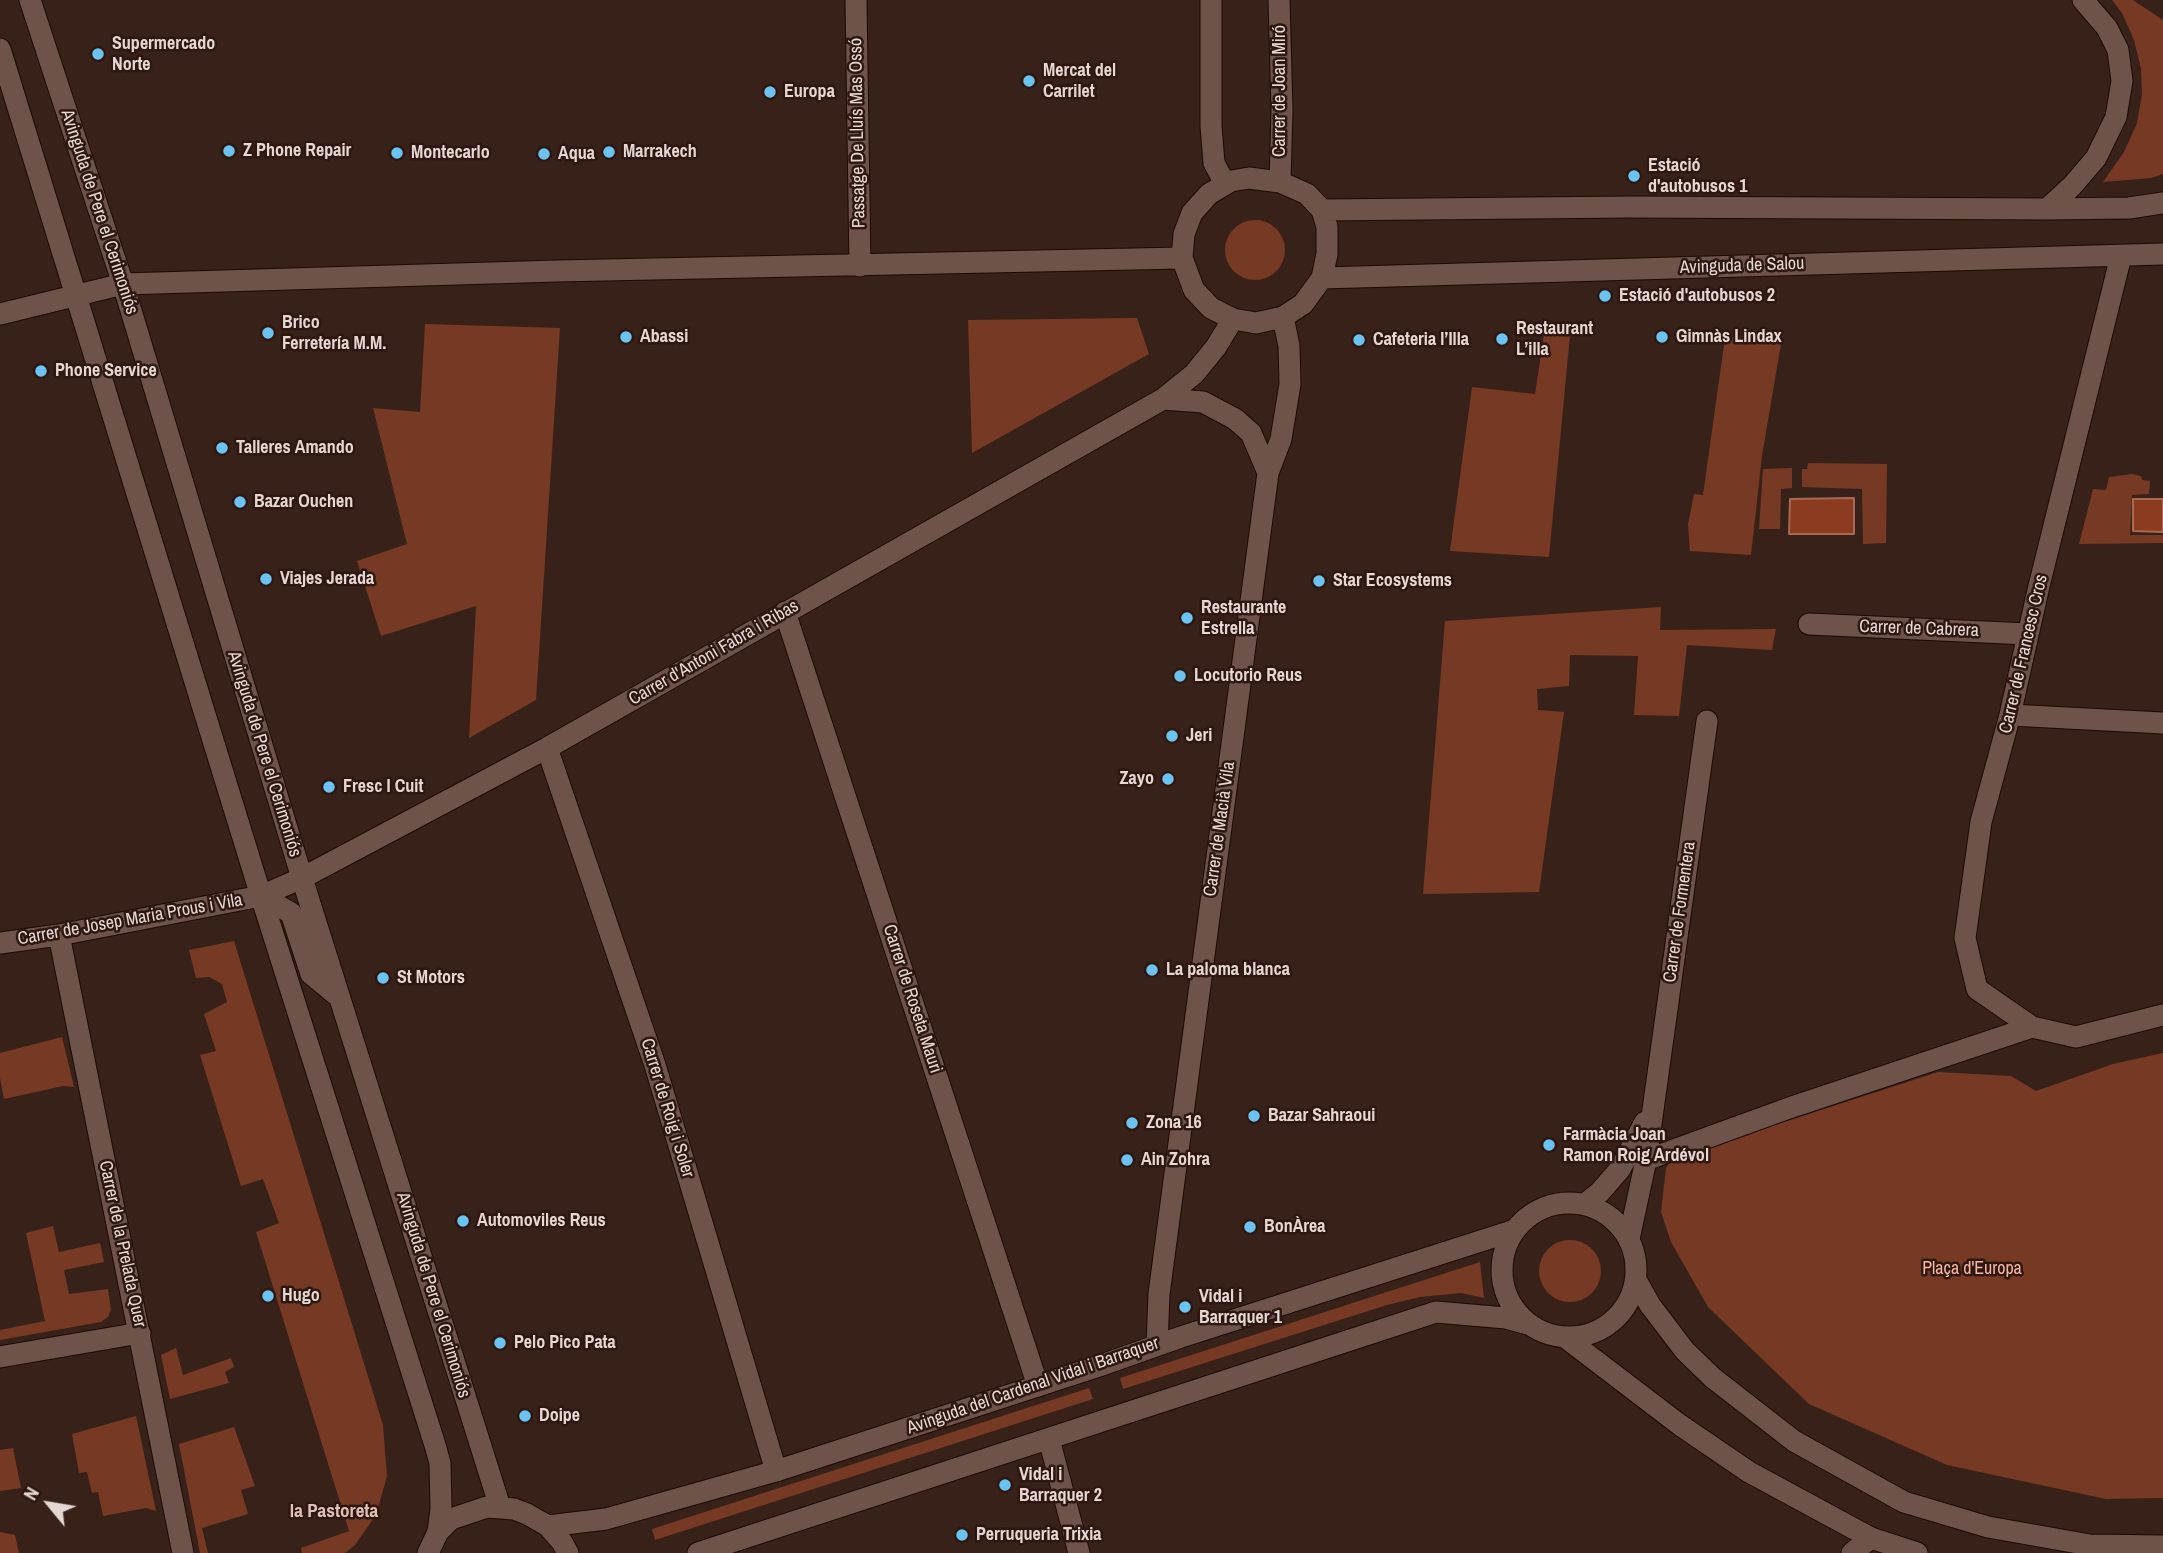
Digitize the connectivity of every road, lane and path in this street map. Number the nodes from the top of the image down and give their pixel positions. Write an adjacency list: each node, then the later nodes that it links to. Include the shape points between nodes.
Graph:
1 (30, 0): 17 (street, Avinguda de Pere el Cerimoniós)
2 (856, 0): 15 (street, Passatge De Lluís Mas Ossó)
3 (1211, 0): 8 (street, via 1211,126 1214,163)
4 (1279, 0): 7 (street, Carrer de Joan Miró)
5 (2083, 0): 10 (street, via 2107,28 2118,50 2122,81 2116,117 2096,158)
6 (0, 50): 18 (street)
7 (1280, 182): 8 (street, via 1249,178); 11 (street, via 1307,194)
8 (1225, 184): 14 (street, via 1192,213)
9 (2163, 203): 10 (street)
10 (2047, 209): 11 (street)
11 (1322, 210): 16 (street, via 1328,254)
12 (2163, 254): 13 (street, Avinguda de Salou)
13 (2121, 256): 16 (street, Avinguda de Salou); 26 (street, Carrer de Francesc Cros)
14 (1182, 258): 15 (street); 21 (street, via 1194,290 1211,308)
15 (860, 265): 17 (street)
16 (1322, 278): 20 (street, via 1303,304)
17 (123, 284): 18 (street); 31 (street, Avinguda de Pere el Cerimoniós)
18 (76, 297): 19 (street); 32 (street)
19 (0, 314)
20 (1283, 317): 21 (street, via 1256,323); 23 (street, Carrer de Macià Vila, via 1290,384 1281,439)
21 (1233, 319): 22 (street, Carrer d'Antoni Fabra i Ribas, via 1194,374)
22 (1163, 399): 23 (street, via 1203,402 1235,419 1251,433); 24 (street, Carrer d'Antoni Fabra i Ribas)
23 (1268, 473): 47 (street, Carrer de Macià Vila, via 1159,1294)
24 (785, 612): 30 (street, Carrer d'Antoni Fabra i Ribas); 49 (street, Carrer de Roseta Mauri)
25 (1809, 624): 26 (street, Carrer de Cabrera)
26 (2028, 634): 27 (street, Carrer de Francesc Cros)
27 (2010, 715): 29 (street); 37 (street, Carrer de Francesc Cros, via 1981,822 1965,938 1977,989)
28 (1707, 721): 38 (street, Carrer de Formentera)
29 (2163, 723)
30 (547, 748): 31 (street, Carrer d'Antoni Fabra i Ribas); 51 (street, Carrer de Roig i Soler, via 655,1065)
31 (302, 878): 32 (street, Carrer d'Antoni Fabra i Ribas); 35 (street, Avinguda de Pere el Cerimoniós)
32 (261, 896): 33 (street, Carrer de Josep Maria Prous i Vila); 35 (street, via 291,913 311,974); 54 (street, via 440,1463)
33 (59, 935): 34 (street, Carrer de Josep Maria Prous i Vila); 45 (street, Carrer de la Prelada Quer)
34 (0, 943)
35 (340, 998): 52 (street, Avinguda de Pere el Cerimoniós)
36 (2163, 1016): 37 (street, via 2076,1037)
37 (2032, 1027): 39 (street)
38 (1653, 1104): 39 (street, Carrer de Formentera); 40 (street, Carrer de Formentera, via 1620,1169)
39 (1646, 1160): 42 (street, Carrer de Formentera)
40 (1585, 1204): 41 (street, via 1554,1205 1532,1214); 42 (street, via 1616,1222)
41 (1515, 1230): 44 (street, via 1502,1268 1505,1292); 47 (street, Avinguda del Cardenal Vidal i Barraquer)
42 (1629, 1239): 43 (street)
43 (1636, 1280): 46 (street, via 1627,1304 1611,1322 1590,1334); 56 (street, via 1685,1352 1713,1378 1794,1441 1904,1502 1988,1527 2077,1543)
44 (1528, 1324): 46 (street); 50 (street, via 1436,1312)
45 (140, 1333): 48 (street); 57 (street, Carrer de la Prelada Quer)
46 (1566, 1338): 55 (street, via 1749,1472)
47 (1157, 1345): 49 (street, Avinguda del Cardenal Vidal i Barraquer)
48 (0, 1357)
49 (1038, 1386): 51 (street, Avinguda del Cardenal Vidal i Barraquer)
50 (1049, 1439): 60 (street); 61 (street)
51 (776, 1471): 53 (street, Avinguda del Cardenal Vidal i Barraquer, via 606,1519)
52 (500, 1507): 53 (street); 54 (street, via 462,1514)
53 (548, 1526): 59 (street)
54 (438, 1532): 58 (street)
55 (1871, 1538): 62 (street); 63 (street)
56 (2163, 1546)
57 (183, 1553)
58 (428, 1553)
59 (568, 1553)
60 (698, 1553)
61 (1079, 1553)
62 (1852, 1553)
63 (1917, 1553)

